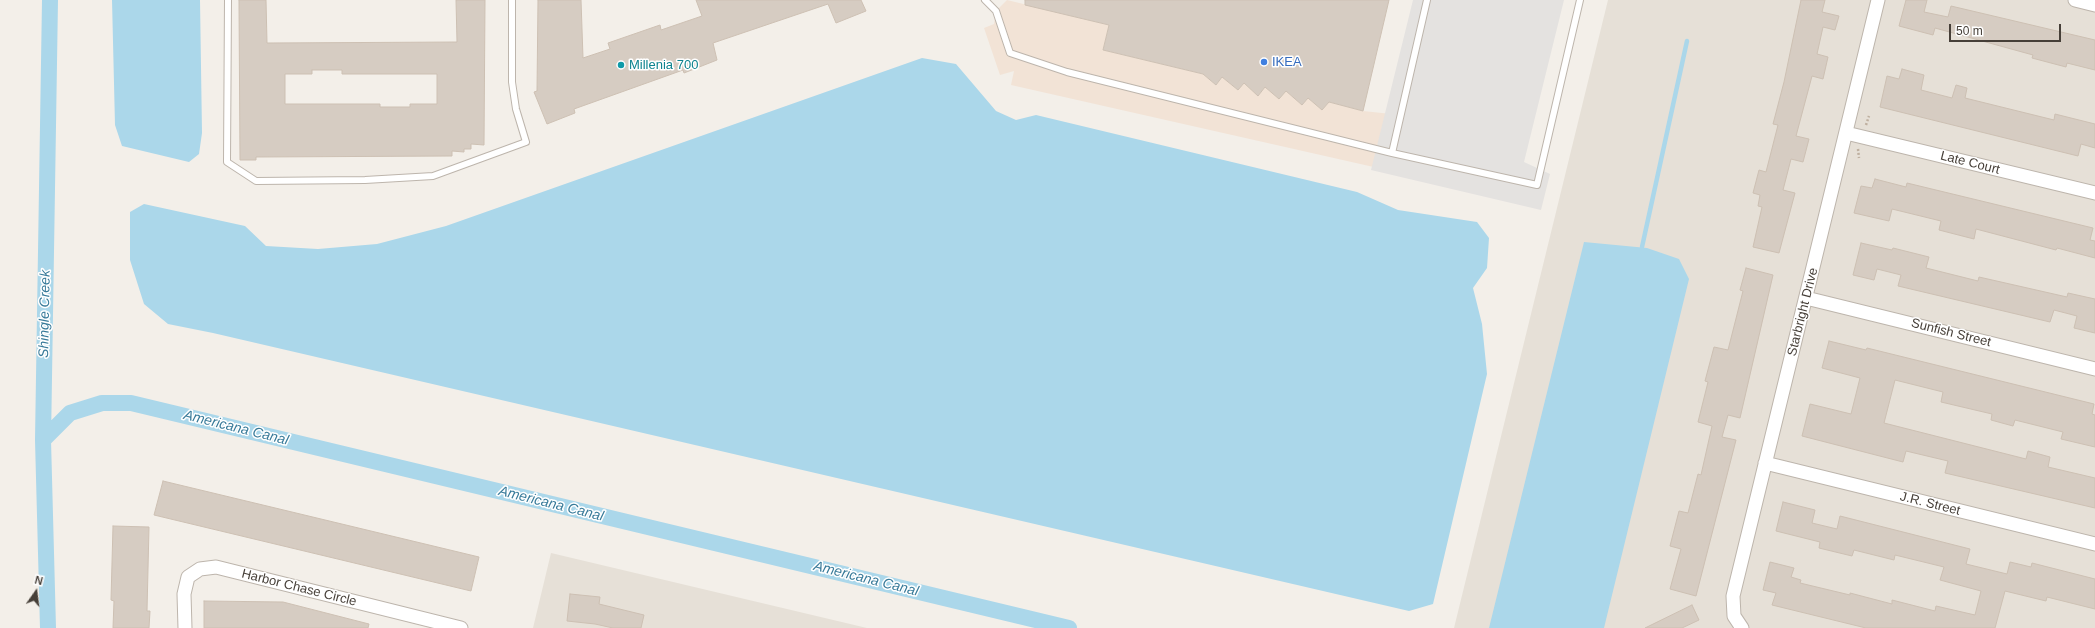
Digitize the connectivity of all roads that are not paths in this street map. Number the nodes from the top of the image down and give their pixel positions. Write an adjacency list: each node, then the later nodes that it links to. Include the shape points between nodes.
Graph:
1 (512, 0): 7 (lane, via 512,82 516,109 526,142 433,176 365,180 256,181 227,162)
2 (985, 0): 10 (lane, via 996,10 1010,53 1067,72)
3 (1427, 0): 10 (lane)
4 (1580, 0): 10 (lane, via 1537,185)
5 (1878, 0): 9 (street, Starbright Drive)
6 (2075, 0): 8 (street)
7 (228, 1)
8 (2095, 5)
9 (1846, 133): 11 (street, Late Court); 12 (street, Starbright Drive)
10 (1392, 153)
11 (2095, 194)
12 (1806, 298): 13 (street, Sunfish Street); 14 (street, Starbright Drive)
13 (2095, 369)
14 (1765, 463): 15 (street, J.R. Street); 16 (street, Starbright Drive, via 1733,596 1732,610)
15 (2095, 544)
16 (1740, 625)
17 (185, 628): 18 (street, Harbor Chase Circle, via 184,594 188,577 200,569 216,567)
18 (461, 628)

